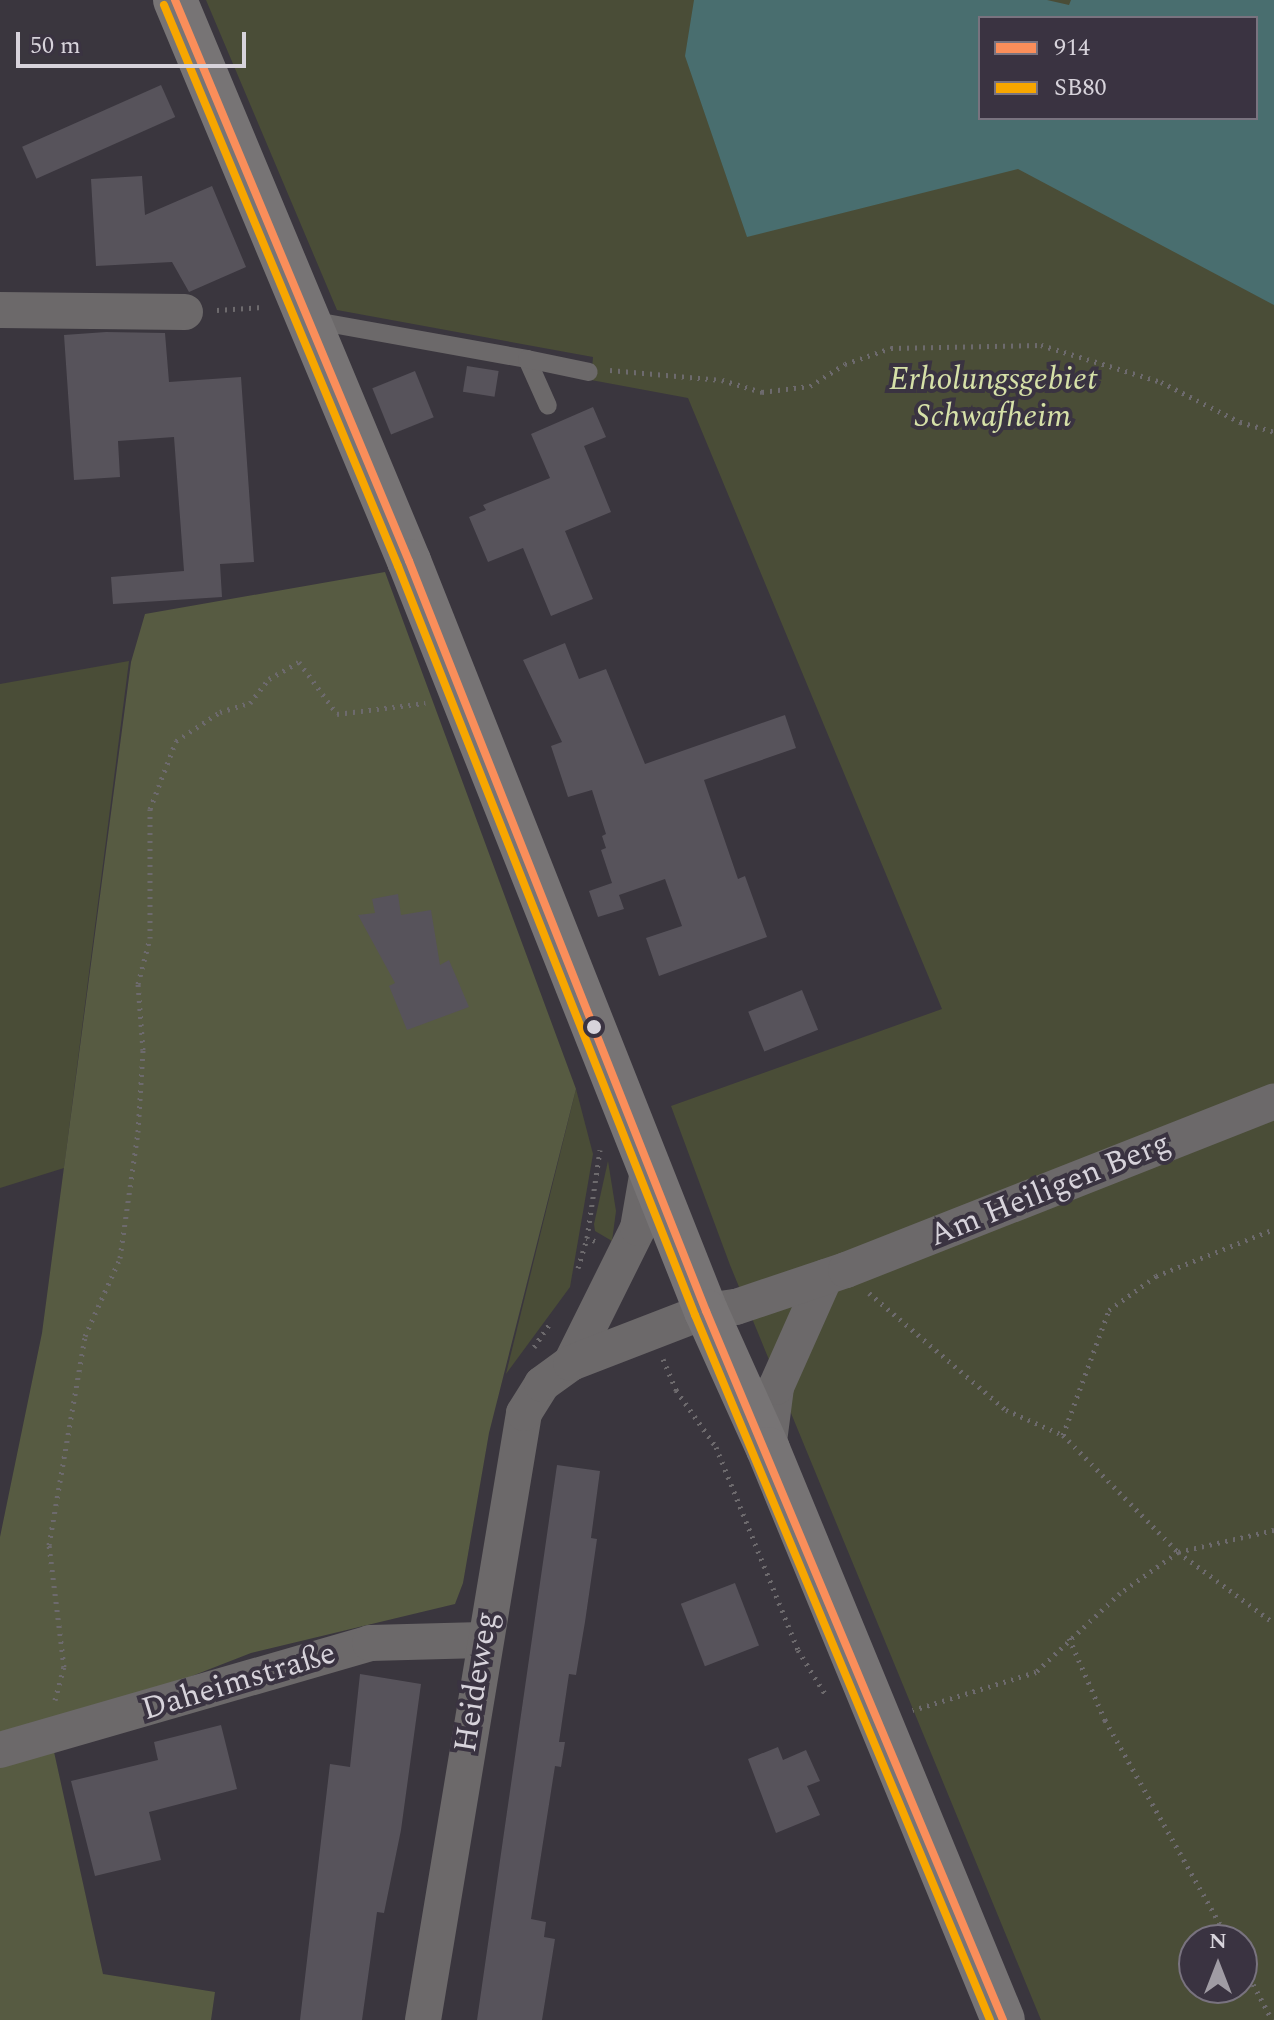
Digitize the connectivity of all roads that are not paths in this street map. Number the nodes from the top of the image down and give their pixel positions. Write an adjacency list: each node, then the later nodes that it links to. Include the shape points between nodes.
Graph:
1 (175, 0): 4 (main road)
2 (0, 310): 3 (street)
3 (185, 312)
4 (310, 320): 5 (lane); 9 (main road)
5 (527, 359): 6 (lane); 7 (lane)
6 (589, 372)
7 (548, 406)
8 (1274, 1101): 10 (street, Am Heiligen Berg)
9 (649, 1164): 11 (main road); 12 (street, Heideweg, via 638,1228)
10 (825, 1277): 11 (street, Am Heiligen Berg, via 736,1307); 13 (street, via 776,1387)
11 (706, 1311): 12 (street, Heideweg); 13 (main road)
12 (571, 1363): 14 (street, Heideweg, via 542,1384 524,1413)
13 (768, 1449): 17 (main road)
14 (482, 1640): 15 (street, Daheimstraße, via 370,1643); 16 (street, Heideweg)
15 (0, 1750)
16 (423, 2020)
17 (1003, 2020)

